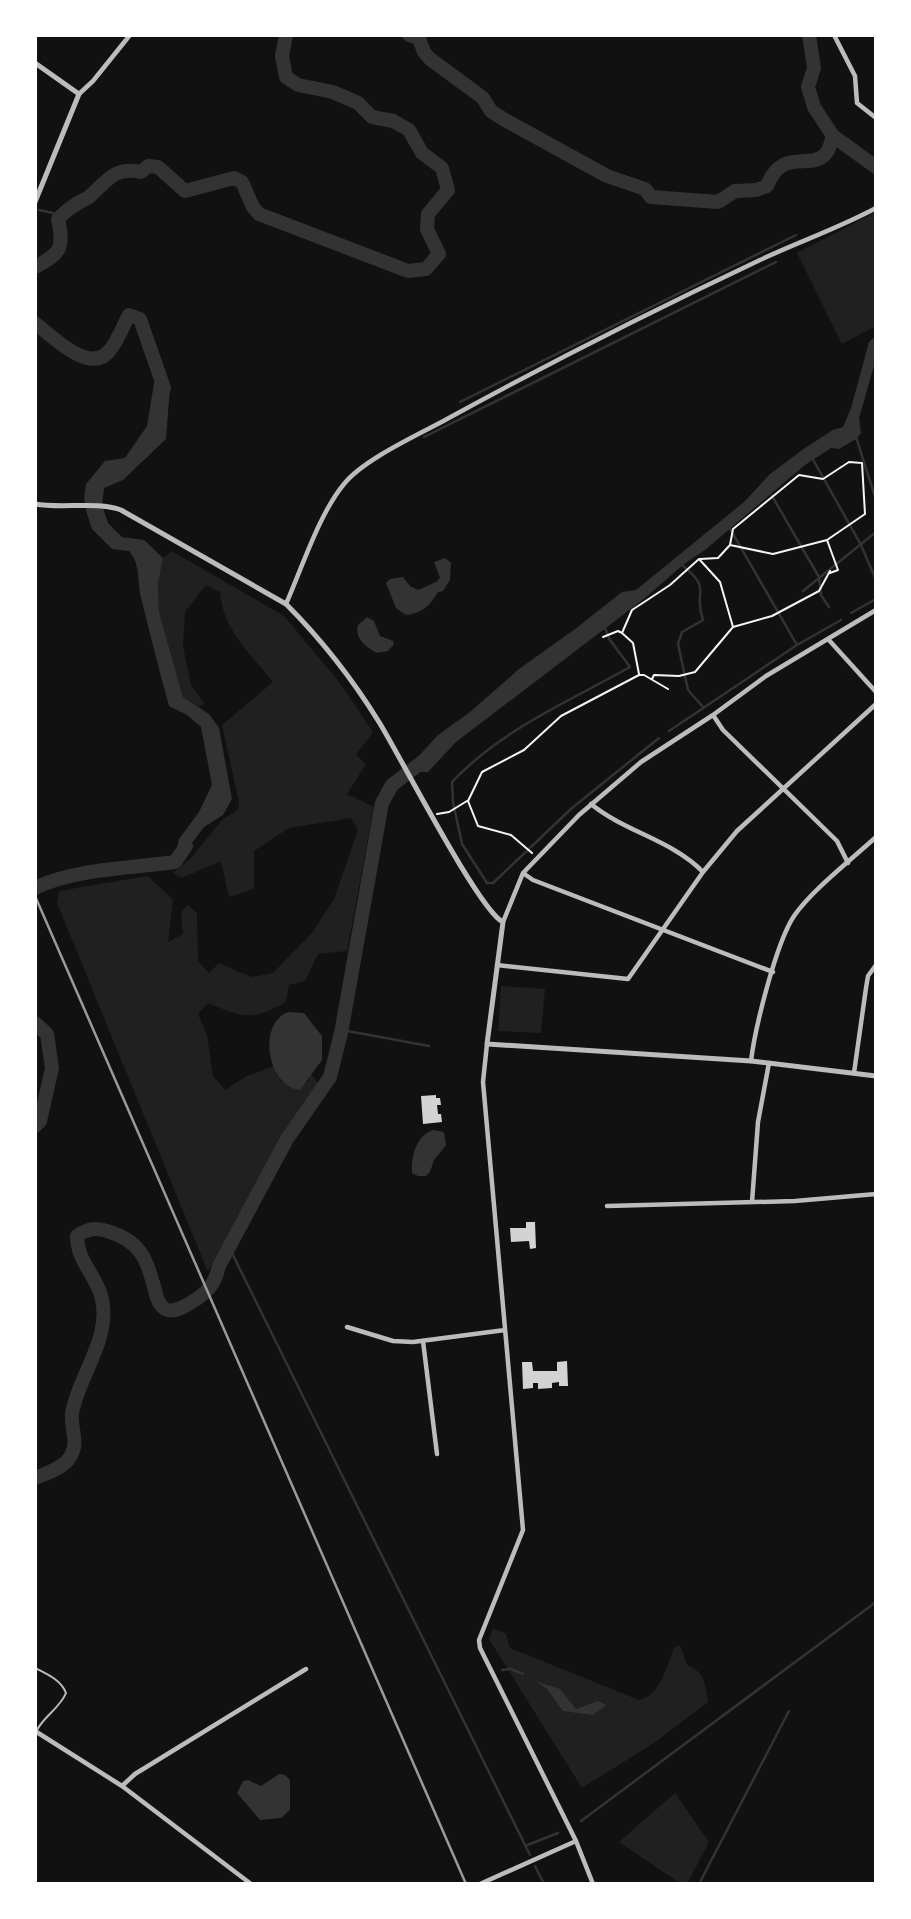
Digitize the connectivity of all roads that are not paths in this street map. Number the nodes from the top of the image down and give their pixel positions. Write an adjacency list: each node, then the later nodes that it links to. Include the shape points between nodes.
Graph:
1 (130, 35): 4 (street)
2 (834, 35): 5 (street, via 855,76 857,103)
3 (35, 63): 4 (street)
4 (79, 94): 6 (street)
5 (876, 118)
6 (35, 202)
7 (876, 208): 9 (street, via 690,294 490,395 374,460 339,491)
8 (35, 504): 9 (street, via 121,510)
9 (286, 604): 21 (street, via 353,684 491,913)
10 (876, 610): 11 (street)
11 (828, 639): 12 (street); 14 (street)
12 (876, 692)
13 (876, 704): 15 (street)
14 (713, 715): 15 (street); 16 (street, via 641,762)
15 (783, 789): 18 (street, via 837,841); 19 (street, via 737,831)
16 (591, 804): 19 (street); 20 (street)
17 (876, 837): 18 (street)
18 (848, 863): 25 (street, via 795,915)
19 (703, 872): 22 (street)
20 (523, 873): 21 (street); 22 (street)
21 (503, 922): 23 (street)
22 (661, 930): 23 (street, via 628,979); 25 (street)
23 (497, 965): 26 (street)
24 (876, 965): 29 (street, via 868,976)
25 (772, 972): 27 (street)
26 (487, 1044): 27 (street); 35 (street, via 483,1082)
27 (751, 1061): 28 (street)
28 (769, 1063): 29 (street); 32 (street, via 758,1122)
29 (854, 1073): 30 (street)
30 (876, 1076)
31 (876, 1194): 32 (street)
32 (752, 1202): 33 (street)
33 (607, 1206)
34 (347, 1327): 36 (street, via 393,1341)
35 (505, 1330): 36 (street); 42 (street, via 523,1530 479,1640 480,1648)
36 (423, 1341): 37 (street)
37 (437, 1454)
38 (35, 1668): 40 (lane, via 63,1686 66,1693)
39 (306, 1669): 41 (street)
40 (36, 1731): 41 (street)
41 (122, 1786): 43 (street)
42 (576, 1841): 44 (street); 45 (street)
43 (251, 1884)
44 (480, 1884)
45 (593, 1884)

